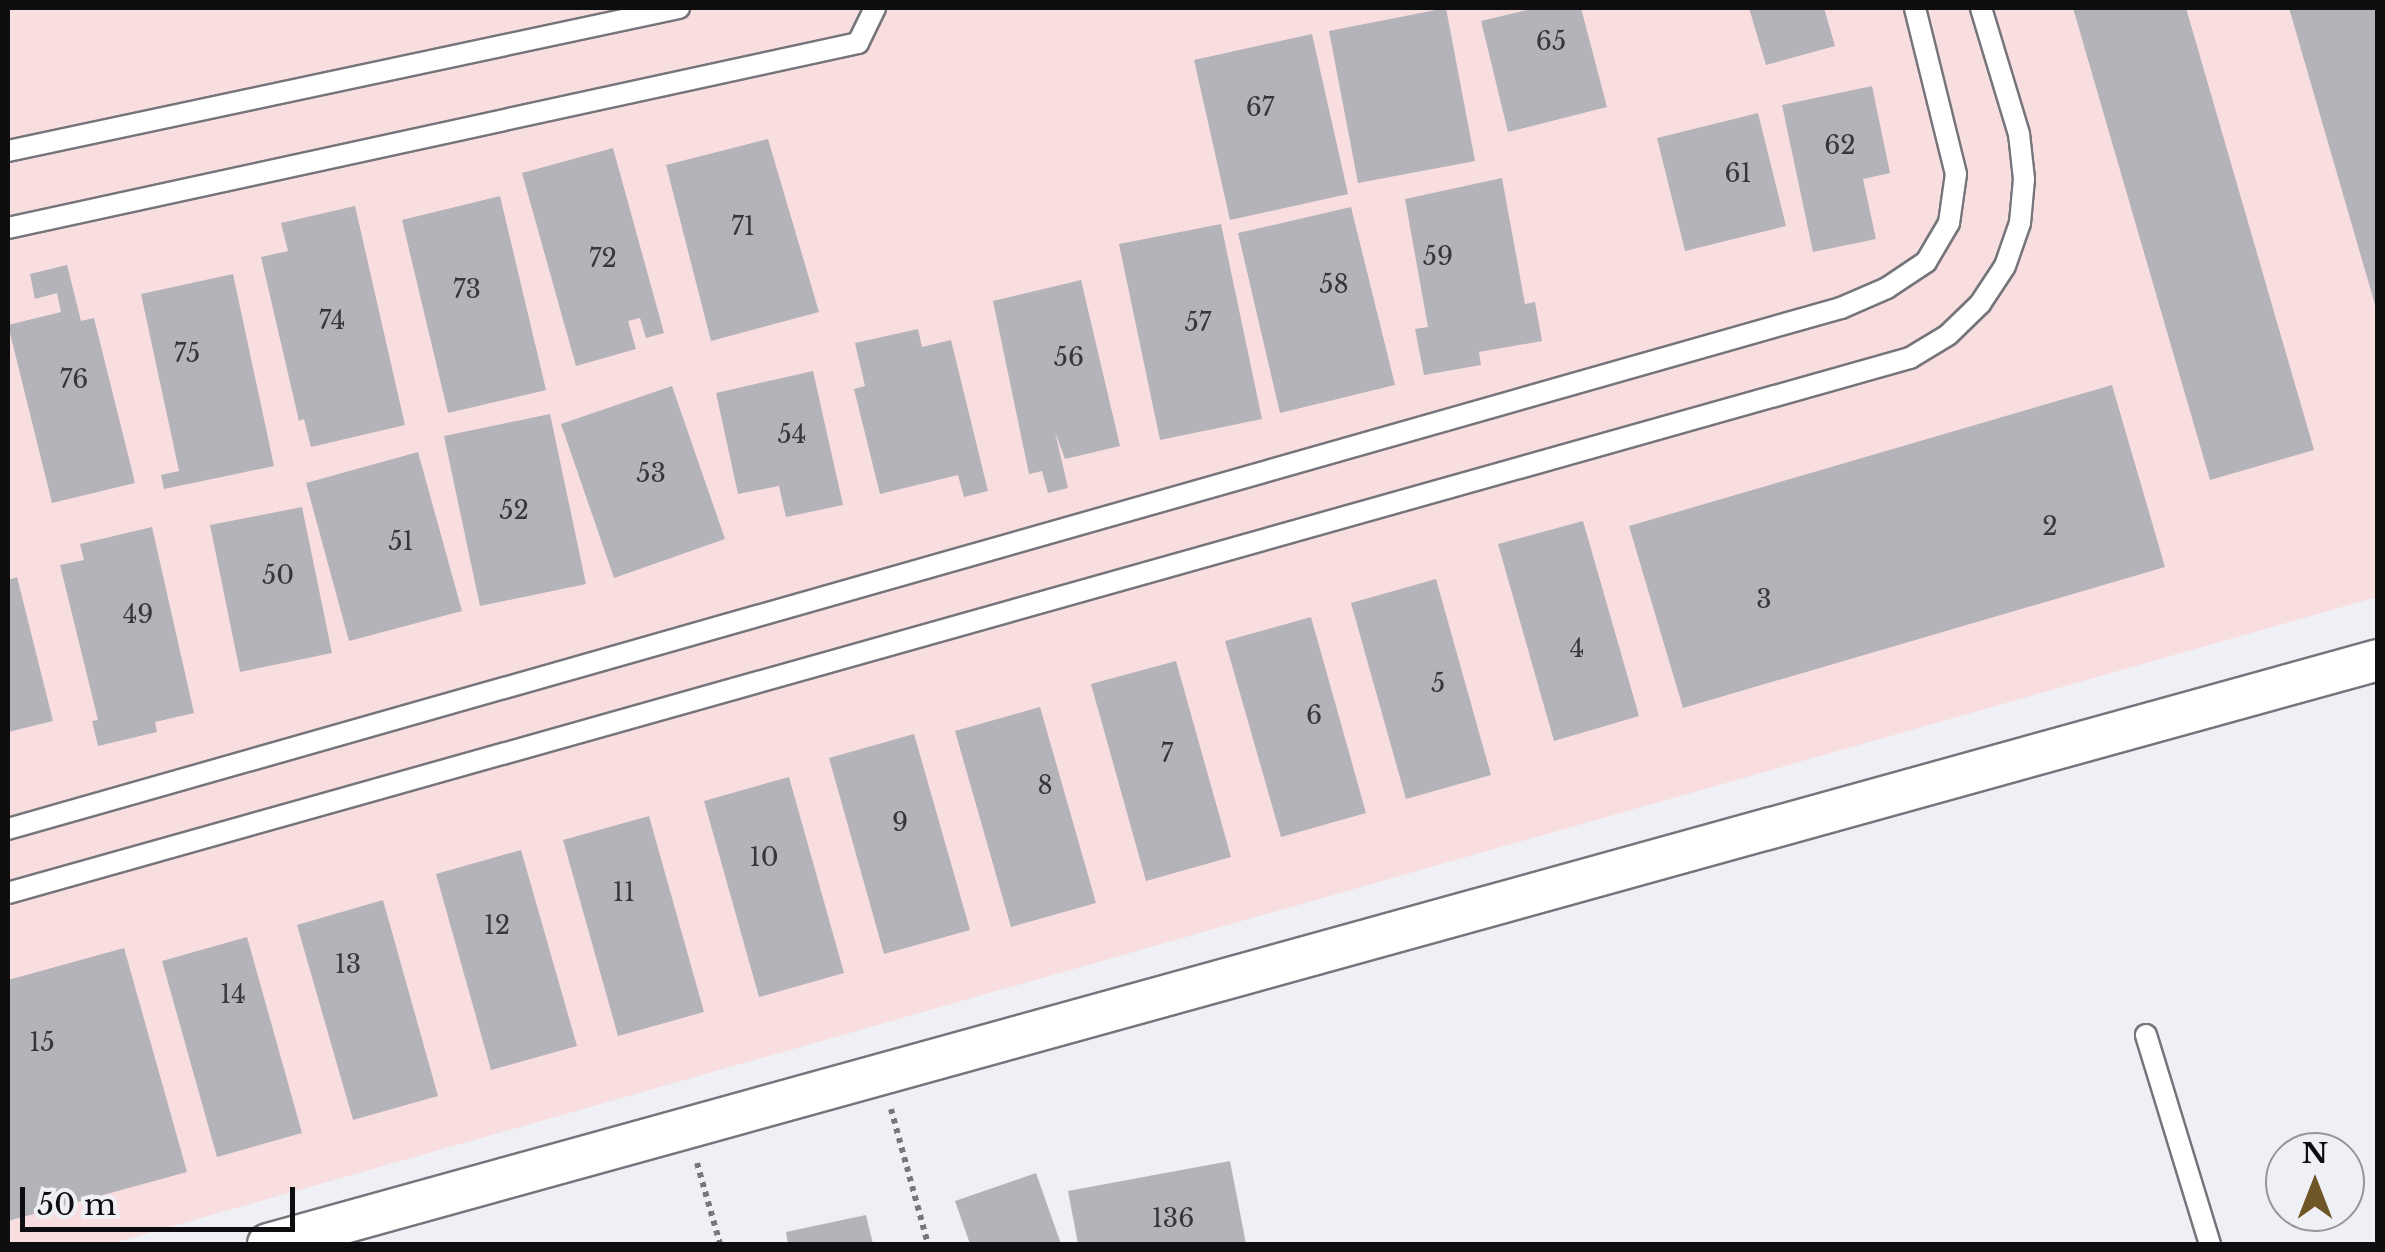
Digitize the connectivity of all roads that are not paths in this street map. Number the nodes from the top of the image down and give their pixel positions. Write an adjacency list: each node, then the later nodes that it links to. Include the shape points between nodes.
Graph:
1 (680, 8): 5 (lane)
2 (875, 8): 6 (lane, via 858,43)
3 (1915, 8): 8 (lane, via 1956,174 1949,222 1926,262 1841,308)
4 (1980, 8): 9 (lane, via 2019,134 2020,223 2005,266 1980,304 1910,358)
5 (8, 151)
6 (8, 228)
7 (2378, 660): 11 (street)
8 (8, 829)
9 (8, 893)
10 (2146, 1035): 12 (lane)
11 (268, 1244)
12 (2210, 1244)

